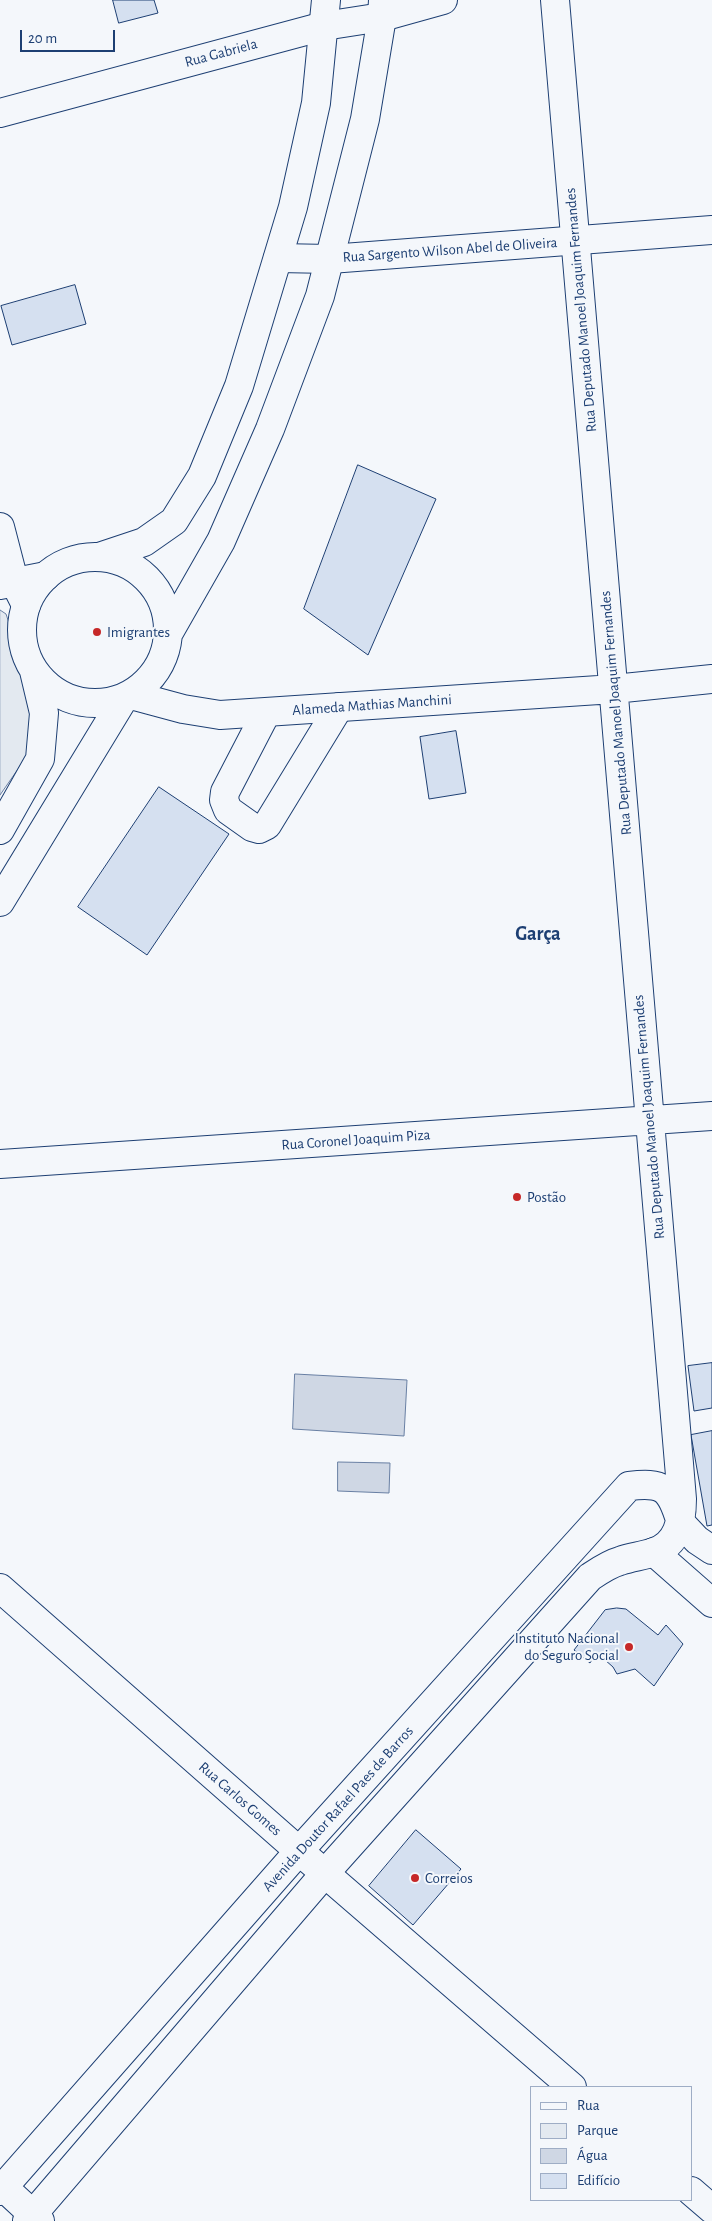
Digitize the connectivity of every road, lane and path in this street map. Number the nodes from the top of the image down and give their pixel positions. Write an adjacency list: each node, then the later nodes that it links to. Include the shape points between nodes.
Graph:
1 (443, 0): 3 (main road, Rua Gabriela)
2 (555, 0): 7 (main road, Rua Deputado Manoel Joaquim Fernandes)
3 (382, 9): 4 (main road, Rua Gabriela); 9 (main road, via 365,119)
4 (325, 13): 5 (main road, Rua Gabriela); 8 (main road, via 316,103)
5 (0, 112)
6 (712, 230): 7 (main road, Rua Sargento Wilson Abel de Oliveira)
7 (574, 240): 9 (main road, Rua Sargento Wilson Abel de Oliveira); 16 (main road, Rua Deputado Manoel Joaquim Fernandes)
8 (278, 258): 9 (main road, Rua Sargento Wilson Abel de Oliveira); 11 (main road, via 239,386 197,483 174,521 144,542)
9 (330, 259): 13 (main road, via 320,296 266,437 221,541)
10 (0, 527): 12 (main road)
11 (99, 557): 12 (main road, via 69,562); 13 (main road, via 121,562 141,573 157,590 166,611)
12 (13, 590): 14 (main road, via 24,650)
13 (168, 634): 17 (main road, via 166,650 153,676)
14 (34, 671): 17 (main road, via 52,690 74,701 99,704); 20 (main road, via 44,713 40,759)
15 (712, 679): 16 (main road, Alameda Mathias Manchini)
16 (614, 689): 18 (main road, Alameda Mathias Manchini); 23 (main road, Rua Deputado Manoel Joaquim Fernandes)
17 (127, 696): 19 (main road, Alameda Mathias Manchini, via 220,715); 21 (main road)
18 (339, 707): 19 (main road, Alameda Mathias Manchini); 19 (main road, via 267,825 259,828 252,827 228,810 224,800 225,792)
19 (266, 713)
20 (0, 830)
21 (0, 902)
22 (712, 1116): 23 (main road, Rua Coronel Joaquim Piza)
23 (649, 1121): 24 (main road, Rua Coronel Joaquim Piza); 25 (main road, Rua Deputado Manoel Joaquim Fernandes, via 682,1499)
24 (0, 1164)
25 (681, 1524): 26 (main road); 27 (main road, via 674,1537); 30 (main road, Avenida Doutor Rafael Paes de Barros, via 673,1499 667,1492 651,1483 629,1486)
26 (712, 1550)
27 (654, 1552): 29 (main road); 31 (main road, via 618,1561 590,1577)
28 (0, 1588): 30 (main road, Rua Carlos Gomes)
29 (712, 1603)
30 (299, 1851): 31 (main road, Rua Carlos Gomes); 33 (main road, Avenida Doutor Rafael Paes de Barros)
31 (326, 1872): 32 (main road, Rua Carlos Gomes); 34 (main road)
32 (571, 2086)
33 (1, 2187): 34 (main road)
34 (34, 2219)

